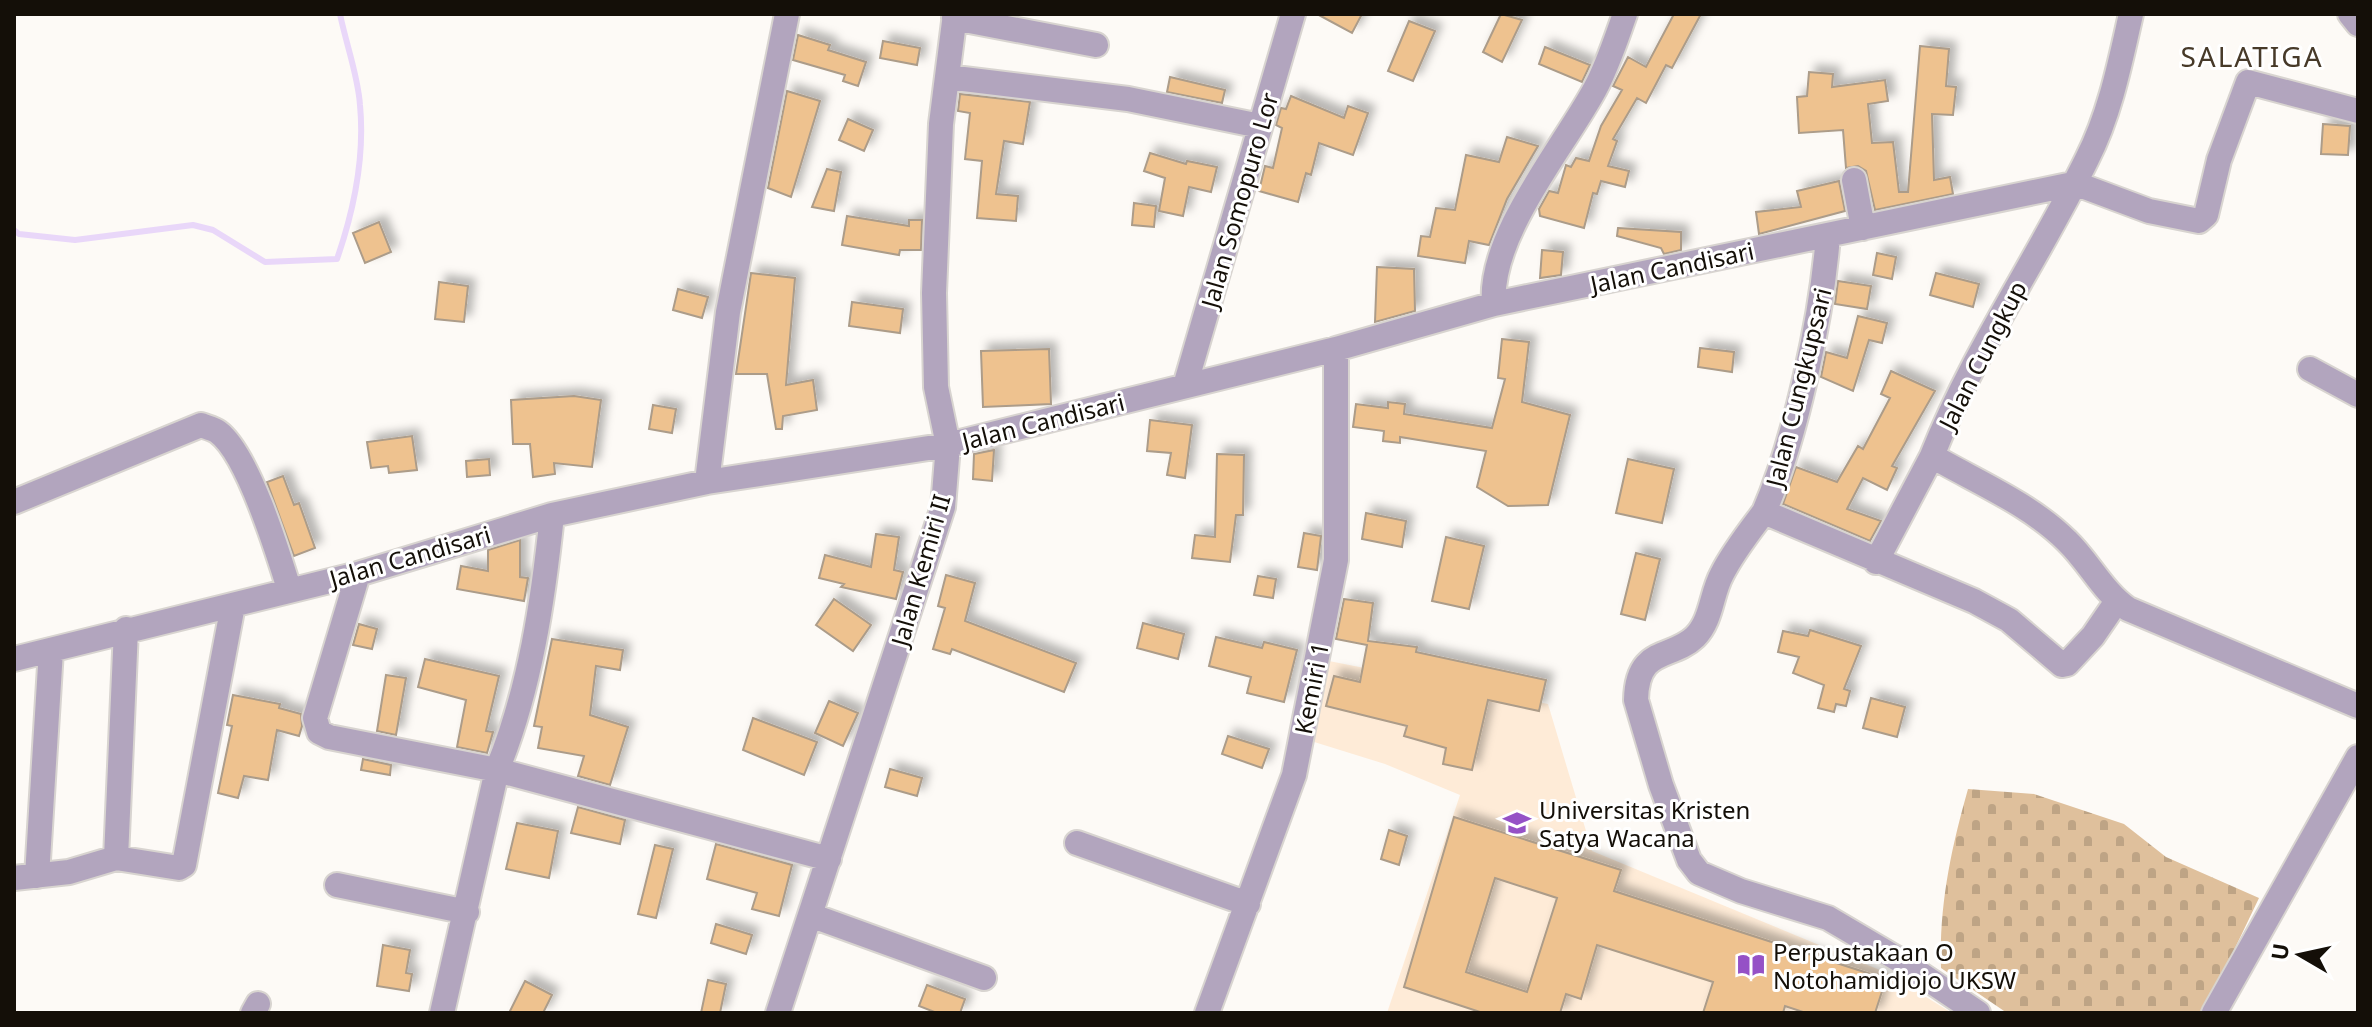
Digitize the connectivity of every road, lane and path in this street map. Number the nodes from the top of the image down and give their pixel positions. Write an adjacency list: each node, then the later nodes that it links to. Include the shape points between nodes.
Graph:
1 (787, 14): 23 (street, via 728,312)
2 (1293, 14): 11 (street, Jalan Somopuro Lor)
3 (1625, 14): 16 (street, via 1596,88 1525,205 1501,256 1492,288)
4 (2131, 14): 13 (street, Jalan Cungkup, via 2114,89)
5 (2350, 14): 7 (street)
6 (955, 16): 8 (street); 9 (street, Jalan Kemiri II)
7 (2358, 24)
8 (1096, 45)
9 (947, 77): 11 (street, via 1128,99); 21 (street, Jalan Kemiri II, via 934,293 936,387)
10 (2358, 111): 13 (street, via 2248,82 2219,160 2206,215 2199,221 2149,211)
11 (1260, 126): 19 (street, Jalan Somopuro Lor)
12 (1854, 180): 14 (street)
13 (2074, 184): 14 (street, Jalan Candisari); 22 (street, Jalan Cungkup, via 1951,407)
14 (1863, 228): 15 (street, Jalan Candisari)
15 (1828, 235): 16 (street, Jalan Candisari); 25 (street, Jalan Cungkupsari, via 1824,289)
16 (1494, 304): 17 (street, Jalan Candisari)
17 (1336, 349): 19 (street, Jalan Candisari); 43 (street, Kemiri 1, via 1336,560 1294,775)
18 (2310, 369): 20 (street)
19 (1185, 386): 21 (street, Jalan Candisari)
20 (2358, 395)
21 (948, 445): 23 (street, Jalan Candisari); 40 (street, Jalan Kemiri II, via 943,507)
22 (1932, 456): 27 (street); 30 (street, Jalan Cungkup, via 2043,520)
23 (707, 482): 26 (street, Jalan Candisari)
24 (14, 502): 29 (street, via 201,425 219,432 235,454 271,530)
25 (1764, 512): 27 (street, Jalan Cungkupsari); 50 (street, via 1721,576 1708,619 1696,636 1656,656 1636,686 1650,749 1689,860 1699,873 1741,891 1828,918)
26 (552, 515): 28 (street, Jalan Candisari); 37 (street, via 543,603)
27 (1876, 562): 30 (street, Jalan Cungkupsari, via 1993,611 2062,665 2093,636)
28 (358, 574): 29 (street, Jalan Candisari); 37 (street, via 315,718 319,732)
29 (289, 589): 31 (street, Jalan Candisari)
30 (2117, 601): 35 (street, Jalan Cungkup)
31 (233, 605): 32 (street, Jalan Candisari); 39 (street, via 184,865)
32 (126, 629): 33 (street, Jalan Candisari); 39 (street)
33 (51, 650): 34 (street, Jalan Candisari); 41 (street)
34 (14, 659)
35 (2358, 706)
36 (2358, 757): 51 (street)
37 (497, 770): 40 (street); 44 (street)
38 (1077, 843): 43 (street)
39 (116, 858): 41 (street, via 69,872)
40 (829, 859): 45 (street, Jalan Kemiri II)
41 (25, 877)
42 (337, 885): 44 (street)
43 (1248, 904): 49 (street, Kemiri 1)
44 (467, 912): 47 (street)
45 (810, 915): 46 (street); 48 (street, Jalan Kemiri II)
46 (984, 978)
47 (442, 1013)
48 (778, 1013)
49 (1207, 1013)
50 (1978, 1013)
51 (2214, 1013)

